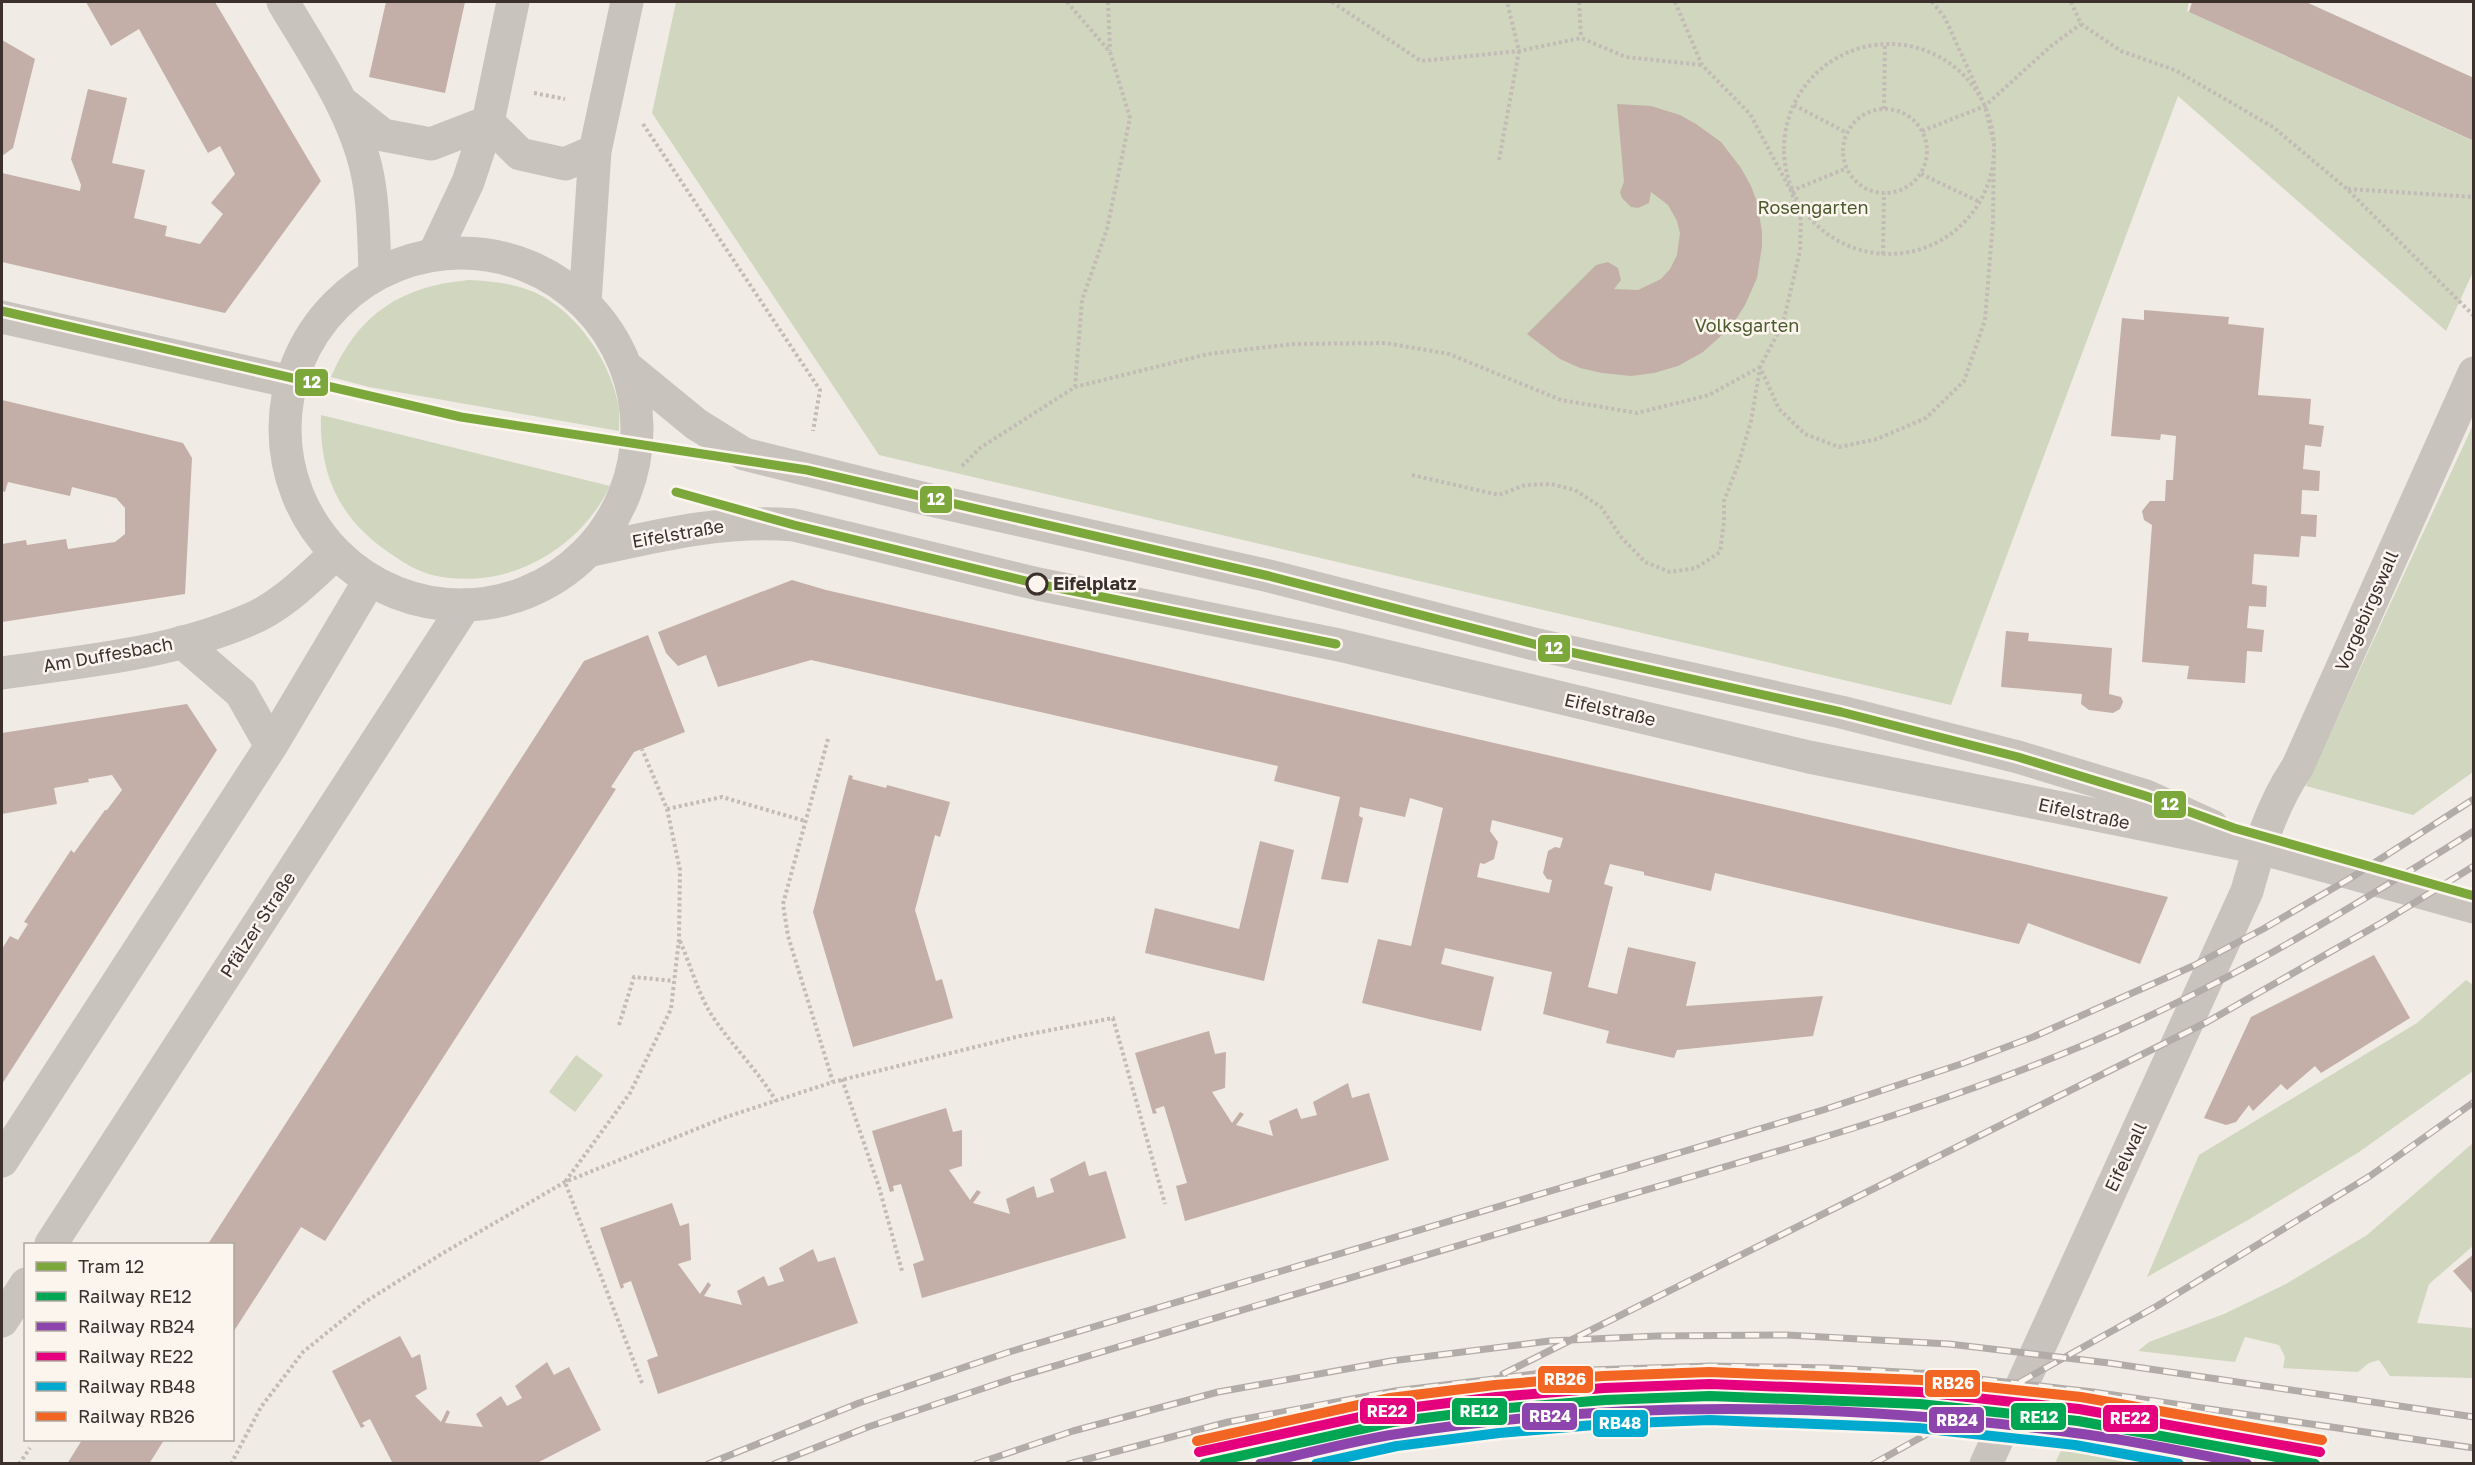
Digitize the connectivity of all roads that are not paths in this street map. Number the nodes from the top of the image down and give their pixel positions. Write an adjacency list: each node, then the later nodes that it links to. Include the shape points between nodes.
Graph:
1 (283, 2): 4 (street)
2 (513, 2): 5 (street)
3 (627, 2): 6 (street)
4 (342, 103): 5 (street, via 383,135 432,144); 8 (street, via 369,182)
5 (488, 122): 6 (street, via 519,154 565,164); 7 (street, via 468,182)
6 (595, 151): 9 (street)
7 (435, 252): 8 (street); 9 (street, via 486,254 533,267 566,286)
8 (375, 274): 13 (street, via 351,291 309,339)
9 (585, 303): 11 (street, via 604,325)
10 (2, 317): 13 (street)
11 (628, 369): 14 (street, via 638,424 635,462 624,498); 21 (street, Eifelstraße, via 696,424 744,454 2018,757 2146,796)
12 (2474, 373): 21 (street, Vorgebirgswall, via 2297,768 2282,789)
13 (291, 382): 15 (street, via 286,428 293,479)
14 (588, 551): 17 (street, via 554,579 521,595); 21 (street, Eifelstraße, via 716,526 764,522 794,525 1038,584 1339,645 1809,757)
15 (333, 556): 16 (street); 18 (street, Am Duffesbach, via 293,593 247,621)
16 (368, 583): 17 (street, via 419,600); 20 (street)
17 (465, 605): 24 (street, Pfälzer Straße)
18 (183, 642): 19 (street, Am Duffesbach, via 153,651); 20 (street, via 241,693)
19 (2, 673)
20 (271, 746): 23 (street)
21 (2260, 848): 22 (street); 27 (street, Eifelwall, via 2247,891)
22 (2474, 907)
23 (2, 1161)
24 (52, 1243)
25 (24, 1287): 26 (street)
26 (2, 1321)
27 (1986, 1464)

